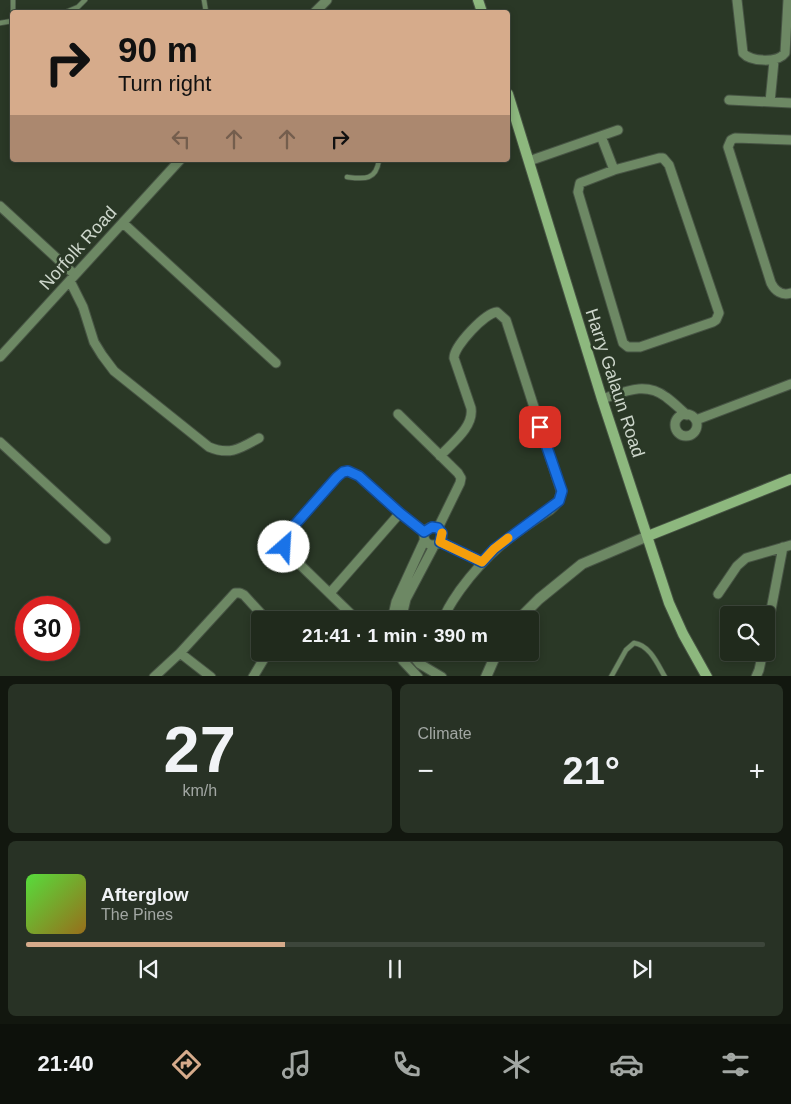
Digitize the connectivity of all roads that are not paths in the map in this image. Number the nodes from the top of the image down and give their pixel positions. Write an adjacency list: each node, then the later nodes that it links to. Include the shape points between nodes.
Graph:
1 (85, 0): 5 (lane)
2 (327, 0): 6 (street)
3 (737, 0): 7 (street, via 743,53 749,58)
4 (788, 0): 7 (street, via 785,53)
5 (71, 10)
6 (317, 10)
7 (774, 61): 10 (street)
8 (510, 100): 15 (main road, Harry Galaun Road)
9 (729, 100): 10 (street)
10 (770, 102): 11 (street)
11 (791, 103)
12 (618, 130): 13 (street)
13 (601, 136): 15 (street); 18 (street)
14 (791, 140): 23 (street, via 735,138 728,147 773,288 780,293)
15 (529, 161): 27 (main road, Harry Galaun Road)
16 (178, 162): 21 (street, Norfolk Road)
17 (379, 162): 19 (lane, via 372,176 364,179)
18 (614, 170): 18 (street, via 659,158 668,163 718,306 716,320 635,348 623,343 578,190 580,183)
19 (347, 177)
20 (0, 206): 22 (street)
21 (123, 222): 22 (street, Norfolk Road); 25 (street)
22 (73, 278): 24 (street, Norfolk Road); 33 (street, via 94,342 114,371 209,447 228,452)
23 (791, 293)
24 (0, 357)
25 (276, 363)
26 (791, 384): 32 (street)
27 (602, 399): 28 (street, via 632,389 648,388); 40 (main road, Harry Galaun Road)
28 (673, 404): 30 (street); 31 (street)
29 (398, 414): 35 (street)
30 (687, 414): 31 (street); 32 (street)
31 (677, 419): 32 (street, via 676,430 684,436 696,430)
32 (696, 420)
33 (259, 438)
34 (0, 442): 41 (street)
35 (440, 456): 38 (street, via 458,473 461,481); 44 (street, via 467,426 472,415 454,358 455,351 489,314 497,312 506,320 562,491 557,504 494,549)
36 (791, 479): 40 (main road)
37 (400, 513): 39 (street); 45 (street); 45 (street, via 352,472 343,472 330,484 283,542 286,551)
38 (438, 528): 39 (street, via 432,527); 42 (street, via 442,533)
39 (424, 536): 42 (street, via 429,545); 50 (street)
40 (648, 536): 53 (street, via 582,564); 68 (main road, Harry Galaun Road, via 683,634)
41 (106, 539)
42 (437, 544): 44 (street); 51 (street, via 406,599)
43 (787, 546): 46 (street, via 746,558); 47 (street)
44 (482, 562): 52 (street)
45 (330, 592): 49 (street)
46 (718, 594)
47 (773, 606)
48 (259, 611): 54 (street, via 244,595 235,593)
49 (348, 611)
50 (394, 611)
51 (403, 611)
52 (447, 611)
53 (527, 611)
54 (180, 653): 60 (street); 61 (street)
55 (262, 661): 62 (street)
56 (402, 661): 63 (street)
57 (418, 661): 64 (street)
58 (493, 661): 65 (street)
59 (761, 661): 69 (street)
60 (154, 676)
61 (211, 676)
62 (252, 676)
63 (418, 676)
64 (441, 676)
65 (486, 676)
66 (611, 676): 67 (lane, via 626,650 634,643 646,648)
67 (663, 676)
68 (707, 676)
69 (756, 676)

